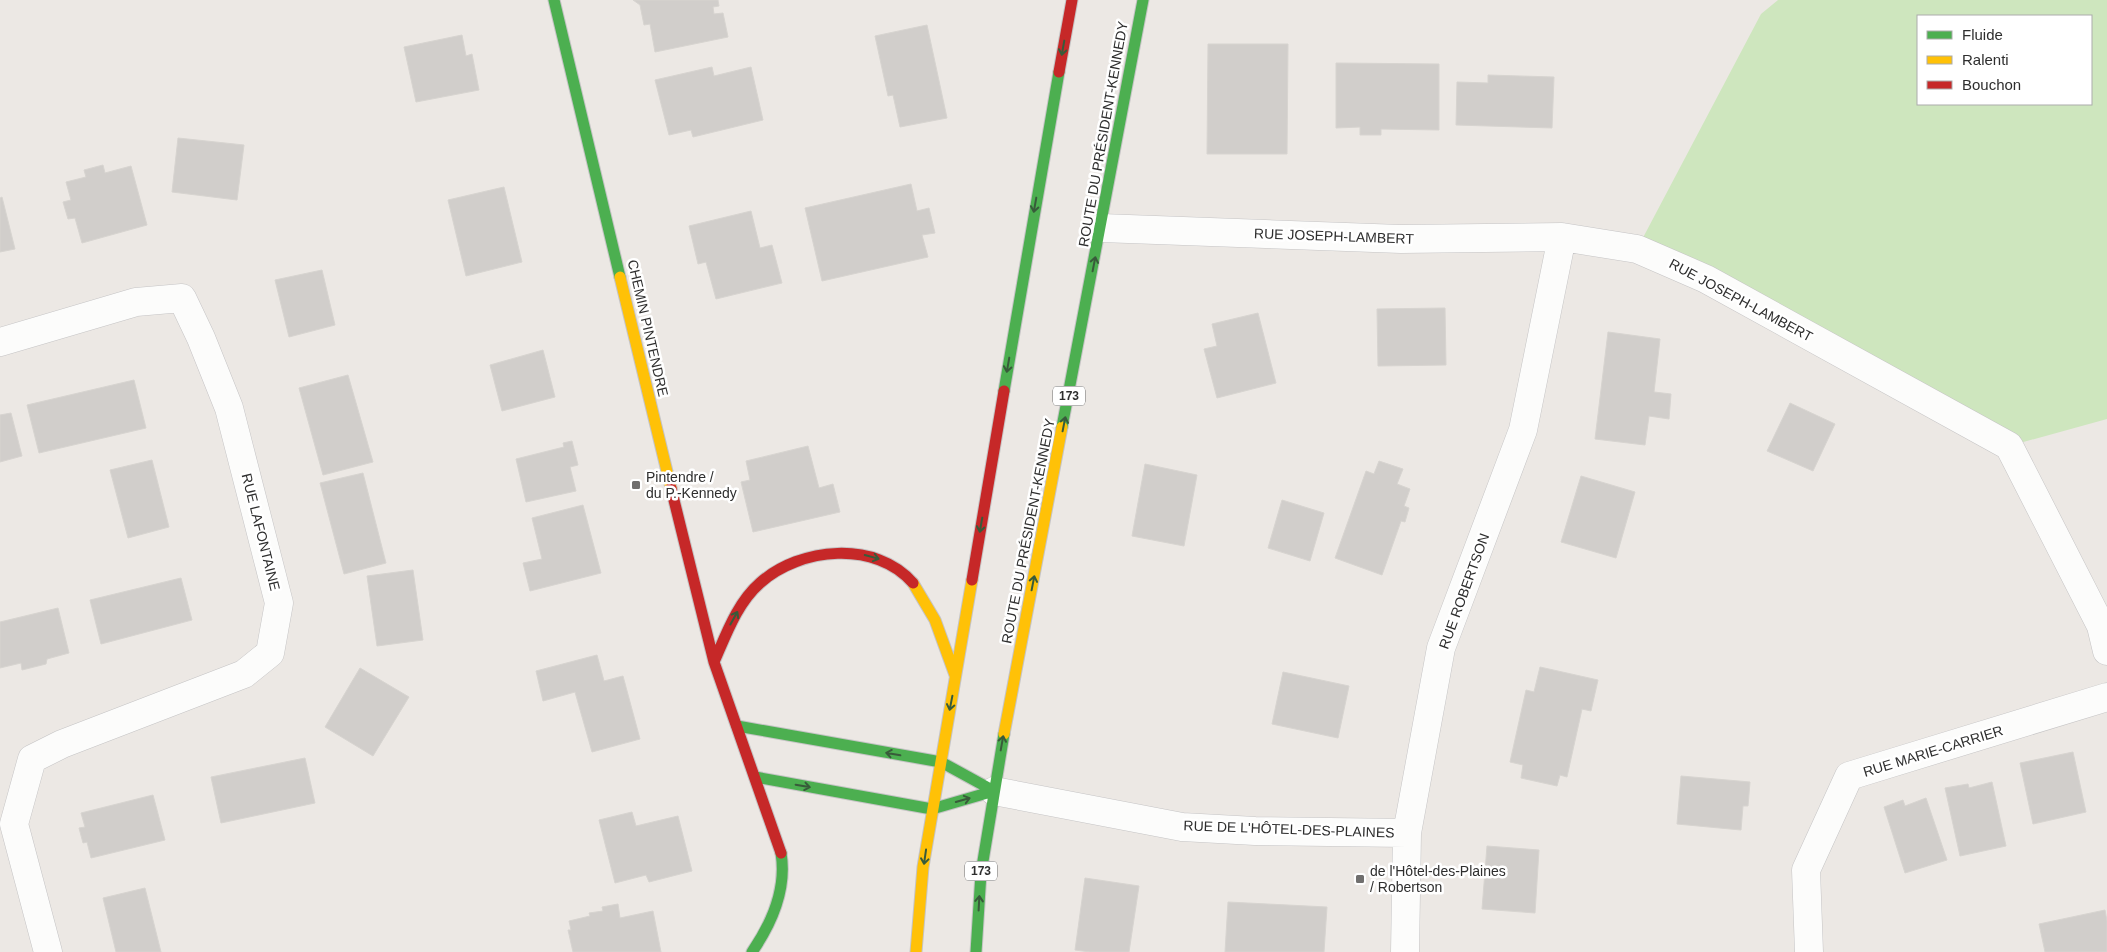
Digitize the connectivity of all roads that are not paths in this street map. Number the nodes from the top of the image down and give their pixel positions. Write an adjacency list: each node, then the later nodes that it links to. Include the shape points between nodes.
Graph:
1 (554, 0): 8 (main road, CHEMIN PINTENDRE)
2 (1072, 0): 9 (main road, one-way to 9)
3 (1143, 0): 4 (main road, ROUTE DU PRÉSIDENT-KENNEDY / 173)
4 (1101, 228): 5 (street, RUE JOSEPH-LAMBERT, via 1401,239); 14 (main road, ROUTE DU PRÉSIDENT-KENNEDY / 173, one-way to 4)
5 (1562, 237): 7 (street, RUE JOSEPH-LAMBERT, via 1637,248 1706,279 2009,446 2101,626); 16 (street, RUE ROBERTSON, via 1523,430 1442,648)
6 (0, 342): 17 (street, RUE LAFONTAINE, via 136,302 182,298 229,408 279,603 270,653 244,674 62,744 32,759 14,824)
7 (2107, 651)
8 (714, 662): 9 (main road, one-way to 9, via 744,601 760,582 789,564 829,554 863,555 886,561 902,571 918,589 933,613); 11 (main road, CHEMIN PINTENDRE)
9 (956, 677): 12 (main road, one-way to 12)
10 (2107, 697): 22 (street, RUE MARIE-CARRIER, via 1849,776 1806,870)
11 (738, 726): 12 (main road, RUE DE L'HÔTEL-DES-PLAINES, one-way to 11); 13 (main road, CHEMIN PINTENDRE)
12 (940, 762): 14 (main road, RUE DE L'HÔTEL-DES-PLAINES); 15 (main road)
13 (755, 777): 15 (main road, RUE DE L'HÔTEL-DES-PLAINES, one-way to 15); 18 (main road, CHEMIN PINTENDRE, via 777,839 782,865 778,904 764,936)
14 (994, 791): 15 (main road, RUE DE L'HÔTEL-DES-PLAINES, one-way to 14); 16 (street, RUE DE L'HÔTEL-DES-PLAINES, via 1182,827); 20 (main road, ROUTE DU PRÉSIDENT-KENNEDY / 173, one-way to 14, via 981,873)
15 (932, 808): 19 (main road, one-way to 19)
16 (1407, 833): 21 (street, RUE ROBERTSON)
17 (48, 952)
18 (752, 952)
19 (916, 952)
20 (976, 952)
21 (1405, 952)
22 (1809, 952)

